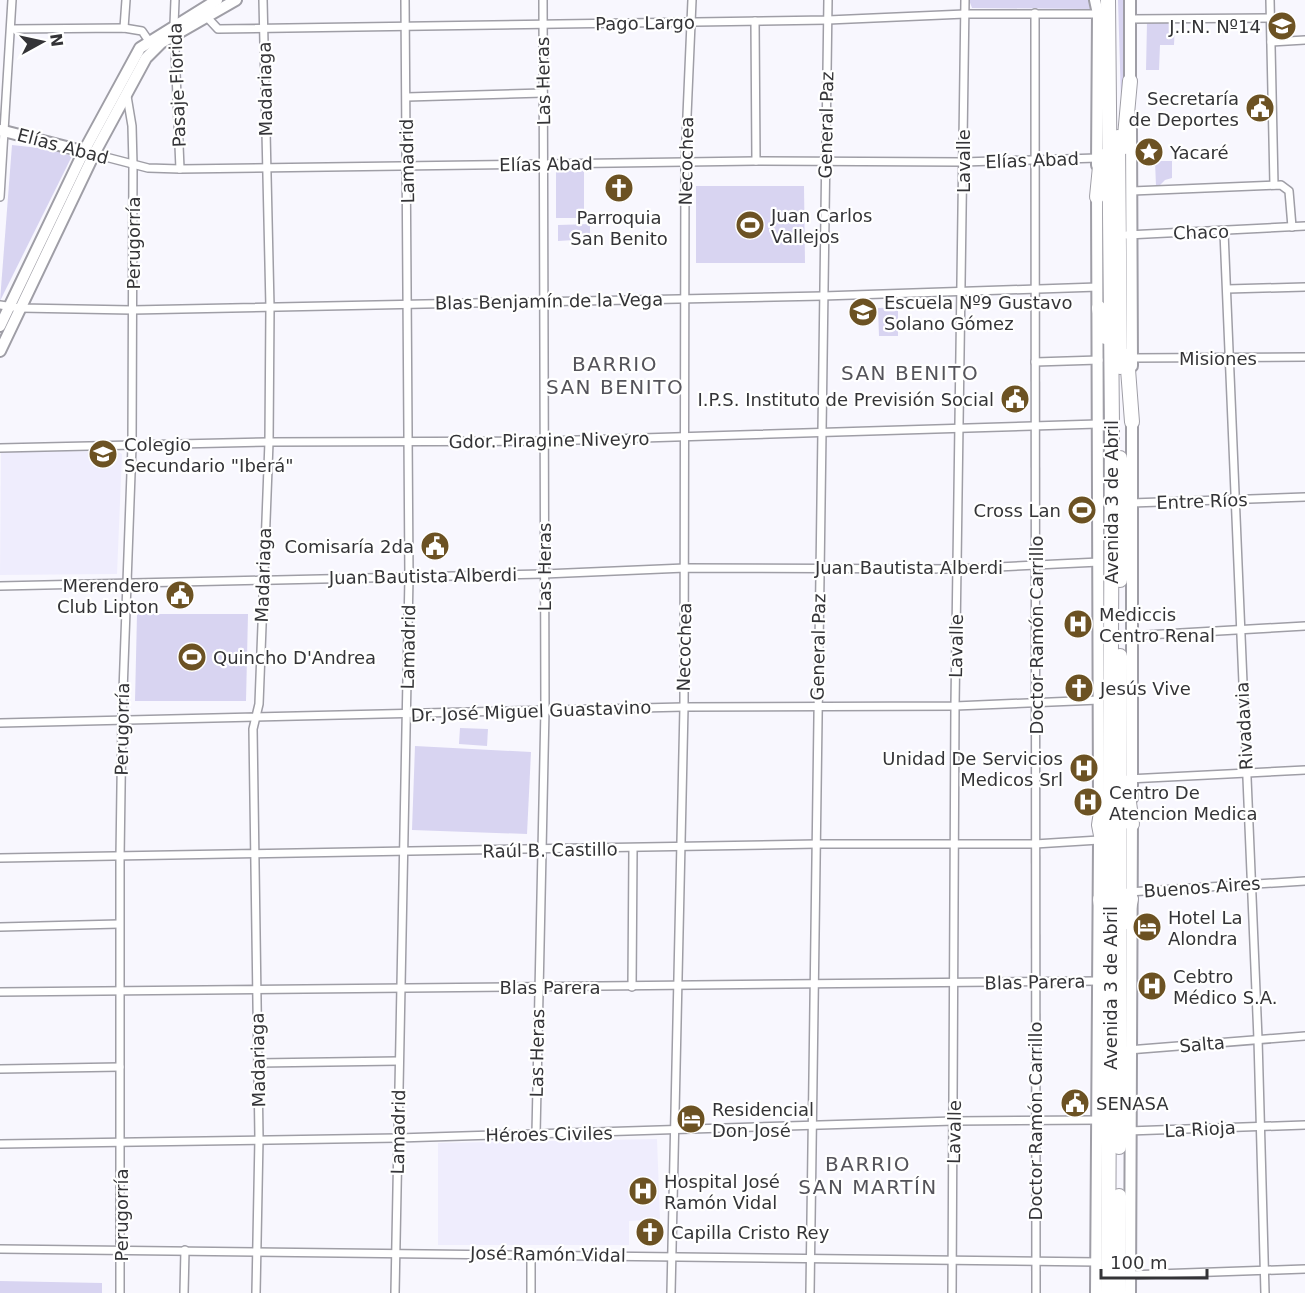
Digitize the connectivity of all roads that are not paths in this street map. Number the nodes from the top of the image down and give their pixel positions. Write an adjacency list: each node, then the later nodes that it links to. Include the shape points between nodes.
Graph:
1 (12, 0): 30 (street)
2 (126, 0): 29 (street)
3 (175, 0): 31 (street, Pasaje Florida)
4 (217, 0): 18 (main road)
5 (236, 0): 18 (main road)
6 (263, 0): 28 (street, Madariaga)
7 (405, 0): 27 (street, Lamadrid)
8 (543, 0): 26 (street, Las Heras)
9 (692, 0): 25 (street, Necochea)
10 (828, 0): 23 (street, General Paz)
11 (964, 0): 19 (street, Lavalle)
12 (1095, 0): 20 (main road, Avenida 3 de Abril)
13 (1108, 0): 35 (highway, Avenida 3 de Abril)
14 (1116, 0): 61 (highway, Avenida 3 de Abril)
15 (1130, 0): 22 (main road, Avenida 3 de Abril)
16 (1270, 0): 21 (street)
17 (1035, 13): 19 (street, Pago Largo); 20 (street, Pago Largo); 44 (street, Doctor Ramón Carrillo)
18 (205, 14): 28 (street, Pago Largo, via 218,29); 31 (main road)
19 (964, 14): 23 (street, Pago Largo); 48 (street, Lavalle)
20 (1098, 14): 43 (main road, Avenida 3 de Abril)
21 (1270, 18): 22 (street); 33 (street)
22 (1130, 19): 37 (main road, Avenida 3 de Abril)
23 (828, 20): 24 (street, Pago Largo); 46 (street, General Paz)
24 (755, 21): 25 (street, Pago Largo); 45 (street)
25 (690, 23): 26 (street, Pago Largo); 47 (street, Necochea)
26 (542, 24): 27 (street, Pago Largo); 38 (street, Las Heras)
27 (405, 25): 28 (street, Pago Largo); 40 (street, Lamadrid)
28 (264, 27): 52 (street, Madariaga)
29 (124, 28): 30 (street); 34 (street, via 142,31)
30 (11, 29): 36 (street)
31 (175, 30): 34 (main road); 53 (street, Pasaje Florida)
32 (1305, 40): 33 (street)
33 (1271, 42): 54 (street)
34 (151, 45): 39 (main road); 42 (main road, via 134,58)
35 (1109, 59): 57 (highway); 61 (highway, Avenida 3 de Abril)
36 (3, 77): 41 (street)
37 (1130, 81): 55 (main road, Avenida 3 de Abril); 61 (highway)
38 (543, 93): 40 (street); 49 (street, Las Heras)
39 (126, 94): 42 (main road); 50 (street, Perugorría)
40 (407, 97): 51 (street, Lamadrid)
41 (2, 130): 42 (main road, Elías Abad); 56 (street)
42 (89, 152): 50 (street, Elías Abad); 72 (main road)
43 (1097, 158): 44 (street, Elías Abad); 57 (main road, Avenida 3 de Abril)
44 (1037, 160): 48 (street, Elías Abad); 65 (street, Doctor Ramón Carrillo)
45 (756, 161): 46 (street, Elías Abad); 47 (street, Elías Abad)
46 (825, 161): 48 (street, Elías Abad); 68 (street, General Paz)
47 (685, 162): 49 (street, Elías Abad); 69 (street, Necochea)
48 (963, 162): 67 (street, Lavalle)
49 (543, 163): 51 (street, Elías Abad); 70 (street, Las Heras)
50 (133, 165): 53 (street, Elías Abad); 75 (street, Perugorría)
51 (407, 166): 52 (street, Elías Abad); 71 (street, Lamadrid)
52 (266, 168): 53 (street, Elías Abad); 73 (street, Madariaga)
53 (180, 169)
54 (1274, 185): 55 (street); 59 (street, via 1289,191)
55 (1132, 191): 61 (main road, Avenida 3 de Abril)
56 (0, 197)
57 (1097, 197): 61 (main road, Avenida 3 de Abril)
58 (1305, 226): 59 (street, Chaco)
59 (1292, 227): 60 (street, Chaco)
60 (1224, 232): 61 (street, Chaco); 64 (street, Rivadavia)
61 (1116, 233): 62 (main road, Avenida 3 de Abril); 66 (highway, Avenida 3 de Abril); 79 (main road, Avenida 3 de Abril); 84 (highway, Avenida 3 de Abril)
62 (1098, 287): 65 (street, Blas Benjamín de la Vega); 74 (main road, Avenida 3 de Abril)
63 (1305, 287): 64 (street)
64 (1227, 289): 80 (street, Rivadavia)
65 (1035, 290): 67 (street, Blas Benjamín de la Vega); 82 (street, Doctor Ramón Carrillo)
66 (1120, 291): 83 (highway); 96 (highway, Avenida 3 de Abril)
67 (962, 292): 68 (street, Blas Benjamín de la Vega); 86 (street, Lavalle)
68 (823, 296): 69 (street, Blas Benjamín de la Vega); 87 (street, General Paz)
69 (684, 297): 70 (street, Blas Benjamín de la Vega); 88 (street, Necochea)
70 (544, 301): 71 (street, Blas Benjamín de la Vega); 89 (street, Las Heras)
71 (409, 304): 73 (street, Blas Benjamín de la Vega); 91 (street, Lamadrid)
72 (10, 306): 75 (street, Blas Benjamín de la Vega); 76 (main road); 77 (main road)
73 (270, 307): 75 (street, Blas Benjamín de la Vega); 90 (street, Madariaga)
74 (1099, 308): 81 (main road, Avenida 3 de Abril); 84 (highway, via 1105,332)
75 (132, 310): 92 (street, Perugorría)
76 (0, 326)
77 (0, 351)
78 (1305, 357): 80 (street, Misiones)
79 (1132, 358): 80 (street, Misiones); 83 (main road, Avenida 3 de Abril)
80 (1230, 358): 95 (street, Rivadavia)
81 (1099, 360): 82 (street); 84 (main road, Avenida 3 de Abril)
82 (1035, 362): 85 (street, Doctor Ramón Carrillo)
83 (1132, 422): 96 (main road, Avenida 3 de Abril)
84 (1105, 425): 85 (street, Gdor. Piragine Niveyro); 96 (highway, Avenida 3 de Abril)
85 (1036, 428): 86 (street, Gdor. Piragine Niveyro); 99 (street, Doctor Ramón Carrillo)
86 (960, 430): 87 (street, Gdor. Piragine Niveyro); 101 (street, Lavalle)
87 (822, 434): 88 (street, Gdor. Piragine Niveyro); 98 (street, General Paz)
88 (685, 437): 89 (street, Gdor. Piragine Niveyro); 100 (street, Necochea)
89 (545, 441): 91 (street, Gdor. Piragine Niveyro); 102 (street, Las Heras)
90 (269, 442): 91 (street, Gdor. Piragine Niveyro); 92 (street, Gdor. Piragine Niveyro); 104 (street, Madariaga)
91 (408, 442): 103 (street, Lamadrid)
92 (132, 446): 93 (street, Gdor. Piragine Niveyro); 105 (street, Perugorría)
93 (0, 448)
94 (1305, 497): 95 (street, Entre Ríos)
95 (1236, 501): 96 (street, Entre Ríos); 108 (street, Rivadavia)
96 (1115, 504): 97 (main road, Avenida 3 de Abril); 109 (highway, Avenida 3 de Abril)
97 (1099, 562): 99 (street, Juan Bautista Alberdi); 109 (main road, Avenida 3 de Abril)
98 (819, 567): 100 (street, Juan Bautista Alberdi); 101 (street, Juan Bautista Alberdi); 112 (street, General Paz)
99 (1036, 567): 101 (street, Juan Bautista Alberdi); 111 (street, Doctor Ramón Carrillo)
100 (685, 568): 102 (street, Juan Bautista Alberdi); 114 (street, Necochea)
101 (957, 569): 113 (street, Lavalle)
102 (544, 574): 103 (street, Juan Bautista Alberdi); 115 (street, Las Heras)
103 (409, 577): 104 (street, Juan Bautista Alberdi); 116 (street, Lamadrid)
104 (263, 580): 105 (street, Juan Bautista Alberdi); 117 (street, Madariaga)
105 (126, 584): 106 (street, Juan Bautista Alberdi); 118 (street, Perugorría)
106 (0, 586)
107 (1305, 626): 108 (street)
108 (1239, 630): 109 (street); 121 (street, Rivadavia)
109 (1116, 637): 110 (highway, Avenida 3 de Abril); 122 (main road, Avenida 3 de Abril)
110 (1110, 697): 111 (street, Dr. José Miguel Guastavino); 122 (highway); 122 (highway)
111 (1036, 701): 113 (street, Dr. José Miguel Guastavino); 128 (street, Doctor Ramón Carrillo)
112 (817, 706): 113 (street, Dr. José Miguel Guastavino); 114 (street, Dr. José Miguel Guastavino); 126 (street, General Paz)
113 (955, 706): 127 (street, Lavalle)
114 (684, 707): 115 (street, Dr. José Miguel Guastavino); 130 (street, Necochea)
115 (545, 709): 116 (street, Dr. José Miguel Guastavino); 132 (street, Las Heras)
116 (407, 714): 117 (street, Dr. José Miguel Guastavino); 131 (street, Lamadrid)
117 (256, 716): 118 (street, Dr. José Miguel Guastavino); 133 (street, Madariaga)
118 (122, 719): 119 (street, Dr. José Miguel Guastavino); 134 (street, Perugorría)
119 (0, 723)
120 (1305, 770): 121 (street)
121 (1246, 774): 122 (street); 137 (street, Rivadavia)
122 (1115, 780): 123 (highway); 124 (highway); 138 (highway, Avenida 3 de Abril)
123 (1132, 824): 138 (main road, Avenida 3 de Abril)
124 (1099, 825): 125 (main road, Avenida 3 de Abril); 138 (highway)
125 (1099, 840): 128 (street, Raúl B. Castillo); 138 (main road, Avenida 3 de Abril)
126 (817, 844): 127 (street, Raúl B. Castillo); 130 (street, Raúl B. Castillo); 143 (street, General Paz)
127 (955, 844): 128 (street, Raúl B. Castillo); 144 (street, Lavalle)
128 (1035, 844): 142 (street, Doctor Ramón Carrillo)
129 (633, 849): 130 (street, Raúl B. Castillo); 132 (street, Raúl B. Castillo); 147 (street)
130 (680, 849): 148 (street, Necochea)
131 (402, 851): 132 (street, Raúl B. Castillo); 133 (street, Raúl B. Castillo); 145 (street, Lamadrid)
132 (541, 851): 146 (street, Las Heras)
133 (254, 854): 134 (street, Raúl B. Castillo); 149 (street, Madariaga)
134 (120, 857): 135 (street, Raúl B. Castillo); 139 (street, Perugorría)
135 (0, 858)
136 (1305, 881): 137 (street, Buenos Aires)
137 (1251, 884): 138 (street, Buenos Aires); 154 (street, Rivadavia)
138 (1114, 894): 141 (main road, Avenida 3 de Abril); 152 (highway); 152 (highway, via 1126,919); 155 (main road, Avenida 3 de Abril)
139 (119, 924): 140 (street); 151 (street, Perugorría)
140 (0, 927)
141 (1099, 981): 142 (street, Blas Parera); 155 (main road, Avenida 3 de Abril)
142 (1035, 983): 144 (street, Blas Parera); 160 (street, Doctor Ramón Carrillo)
143 (814, 984): 144 (street, Blas Parera); 148 (street, Blas Parera); 162 (street, General Paz)
144 (954, 984): 161 (street, Lavalle)
145 (399, 987): 146 (street, Blas Parera); 149 (street, Blas Parera); 156 (street, Lamadrid)
146 (538, 987): 147 (street, Blas Parera); 167 (street, Las Heras)
147 (632, 987): 148 (street, Blas Parera)
148 (677, 987): 166 (street, Necochea)
149 (257, 990): 151 (street, Blas Parera); 157 (street, Madariaga)
150 (0, 992): 151 (street, Blas Parera)
151 (119, 992): 158 (street, Perugorría)
152 (1115, 1008): 155 (highway, Avenida 3 de Abril)
153 (1305, 1036): 154 (street, Salta)
154 (1258, 1039): 155 (street, Salta); 165 (street, Rivadavia)
155 (1115, 1051): 163 (highway, Avenida 3 de Abril); 163 (main road, Avenida 3 de Abril)
156 (399, 1061): 157 (street); 169 (street, Lamadrid)
157 (258, 1063): 168 (street, Madariaga)
158 (120, 1067): 159 (street); 170 (street, Perugorría)
159 (0, 1069)
160 (1034, 1120): 161 (street, Héroes Civiles); 163 (street, Héroes Civiles); 181 (street, Doctor Ramón Carrillo)
161 (954, 1121): 162 (street, Héroes Civiles); 180 (street, Lavalle)
162 (811, 1125): 166 (street, Héroes Civiles); 179 (street, General Paz)
163 (1115, 1125): 165 (street, La Rioja); 182 (highway, Avenida 3 de Abril); 182 (main road, Avenida 3 de Abril)
164 (1305, 1125): 165 (street, La Rioja)
165 (1262, 1126): 184 (street, Rivadavia)
166 (674, 1131): 167 (street, Héroes Civiles); 178 (street, Necochea)
167 (536, 1134): 169 (street, Héroes Civiles)
168 (259, 1138): 169 (street, Héroes Civiles); 170 (street, Héroes Civiles); 175 (street, Madariaga)
169 (398, 1138): 176 (street, Lamadrid)
170 (121, 1142): 171 (street, Héroes Civiles); 173 (street, Perugorría)
171 (0, 1144)
172 (0, 1249): 173 (street, José Ramón Vidal)
173 (122, 1250): 174 (street, José Ramón Vidal); 185 (street, Perugorría)
174 (185, 1250): 175 (street, José Ramón Vidal); 186 (street)
175 (257, 1250): 176 (street, José Ramón Vidal); 187 (street, Madariaga)
176 (395, 1252): 177 (street, José Ramón Vidal); 188 (street, Lamadrid)
177 (531, 1255): 178 (street, José Ramón Vidal); 189 (street)
178 (670, 1256): 179 (street, José Ramón Vidal); 190 (street, Necochea)
179 (809, 1258): 180 (street, José Ramón Vidal); 191 (street, General Paz)
180 (952, 1260): 181 (street, José Ramón Vidal); 192 (street, Lavalle)
181 (1035, 1260): 182 (street, José Ramón Vidal); 193 (street, Doctor Ramón Carrillo)
182 (1113, 1268): 184 (street, José Ramón Vidal); 194 (main road, Avenida 3 de Abril); 195 (highway, Avenida 3 de Abril); 196 (highway, Avenida 3 de Abril); 197 (main road, Avenida 3 de Abril)
183 (1305, 1269): 184 (street, José Ramón Vidal)
184 (1264, 1271): 198 (street, Rivadavia)
185 (120, 1293)
186 (184, 1293)
187 (256, 1293)
188 (394, 1293)
189 (531, 1293)
190 (671, 1293)
191 (810, 1293)
192 (952, 1293)
193 (1035, 1293)
194 (1096, 1293)
195 (1108, 1293)
196 (1118, 1293)
197 (1130, 1293)
198 (1265, 1293)

